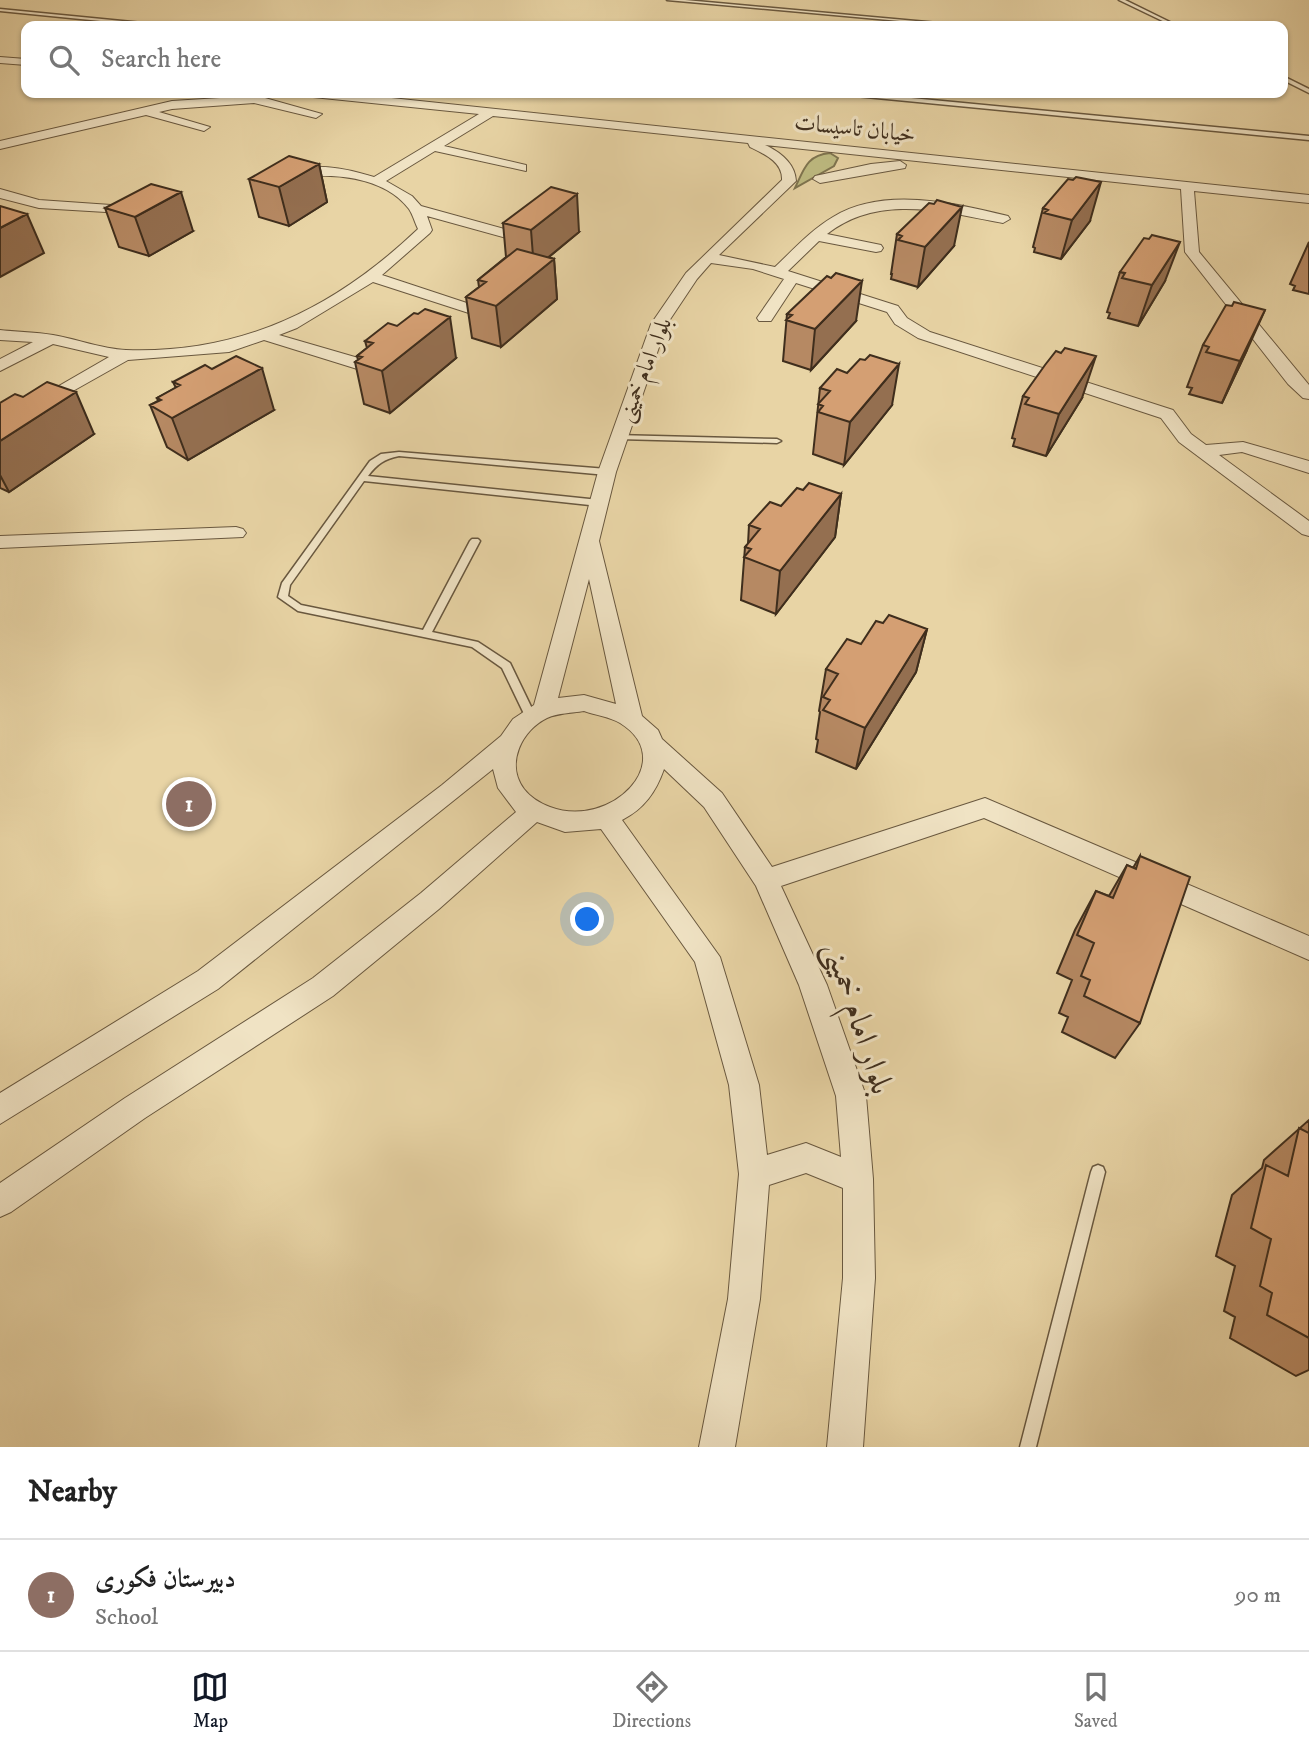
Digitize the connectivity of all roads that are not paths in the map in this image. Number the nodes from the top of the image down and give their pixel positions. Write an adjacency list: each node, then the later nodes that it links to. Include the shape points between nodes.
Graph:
1 (669, 0): 5 (lane)
2 (1121, 0): 6 (lane)
3 (0, 10): 4 (lane)
4 (112, 21)
5 (911, 21)
6 (1165, 21)
7 (0, 60): 8 (street)
8 (21, 62)
9 (1288, 80): 10 (lane)
10 (1309, 91)
11 (360, 98): 15 (street, خیابان تاسیسات)
12 (897, 98): 19 (lane)
13 (254, 99): 14 (street); 16 (street)
14 (141, 111): 17 (street); 20 (street)
15 (491, 112): 18 (street, خیابان تاسیسات); 22 (street)
16 (316, 114)
17 (204, 127)
18 (738, 138): 21 (street, خیابان تاسیسات); 26 (street, via 775,155)
19 (1309, 138)
20 (0, 145)
21 (815, 146): 23 (street, خیابان تاسیسات); 26 (street)
22 (433, 147): 25 (street); 28 (street)
23 (841, 149): 24 (street, خیابان تاسیسات); 29 (street, via 845,161)
24 (970, 163): 29 (street, via 871,168); 30 (street, خیابان تاسیسات)
25 (521, 168)
26 (789, 172): 32 (street, via 789,181)
27 (280, 181): 28 (street, via 304,171)
28 (376, 181): 38 (street, via 399,192)
29 (809, 183): 32 (street)
30 (1187, 186): 33 (street, خیابان تاسیسات); 57 (street, via 1192,252)
31 (0, 193): 34 (street)
32 (776, 195): 44 (street, بلوار امام خمینی)
33 (1309, 199)
34 (18, 202): 35 (street); 37 (street)
35 (55, 206): 36 (street); 39 (street)
36 (106, 208)
37 (0, 209)
38 (416, 209): 41 (street); 45 (street, via 425,230)
39 (33, 218)
40 (1003, 219): 42 (street, via 895,204 850,212)
41 (513, 236)
42 (818, 236): 43 (street); 46 (street)
43 (876, 248)
44 (708, 258): 46 (street, via 755,265); 59 (street, بلوار امام خمینی, via 659,324)
45 (371, 276): 47 (street); 50 (street, via 291,325)
46 (785, 276): 48 (street); 61 (street, via 893,309 901,321 924,335 1167,414 1185,438)
47 (480, 312)
48 (765, 318)
49 (0, 335): 51 (street)
50 (264, 335): 52 (street, via 229,347); 55 (street)
51 (51, 339): 53 (street); 54 (street)
52 (178, 353): 53 (street); 56 (street)
53 (124, 355): 58 (street)
54 (0, 366)
55 (373, 368)
56 (188, 374)
57 (1309, 394)
58 (0, 427)
59 (618, 437): 60 (lane); 63 (street, بلوار امام خمینی)
60 (777, 442)
61 (1203, 451): 62 (street, via 1243,447); 66 (street)
62 (1309, 467)
63 (607, 472): 64 (lane, via 399,454 373,463); 65 (street, بلوار امام خمینی)
64 (362, 478): 65 (lane); 71 (lane, via 285,585 283,597 298,608)
65 (599, 503): 70 (street, بلوار امام خمینی)
66 (1309, 530)
67 (236, 533): 68 (street)
68 (0, 541)
69 (475, 541): 71 (lane)
70 (591, 542): 72 (street, بلوار امام خمینی); 73 (street, بلوار امام خمینی)
71 (426, 634): 72 (lane, via 475,644 506,666)
72 (538, 713): 73 (street, via 584,704 603,706); 74 (street, via 515,731)
73 (631, 719): 75 (street, via 640,723)
74 (511, 741): 76 (street, via 505,754 504,779 519,802); 80 (street, via 208,981)
75 (652, 744): 77 (street, via 656,760 652,779 635,802); 78 (street, بلوار امام خمینی, via 713,800)
76 (533, 811): 77 (street, via 543,818 566,821); 84 (street, via 323,987)
77 (607, 817): 82 (street, via 706,957 744,1085)
78 (766, 880): 79 (street, via 985,808); 83 (street, بلوار امام خمینی, via 813,985 851,1096)
79 (1309, 948)
80 (0, 1110)
81 (1098, 1172): 87 (lane)
82 (754, 1174): 83 (street, via 806,1157); 85 (street, via 744,1299)
83 (858, 1179): 86 (street, بلوار امام خمینی, via 859,1278)
84 (0, 1201)
85 (717, 1447)
86 (845, 1447)
87 (1028, 1447)

